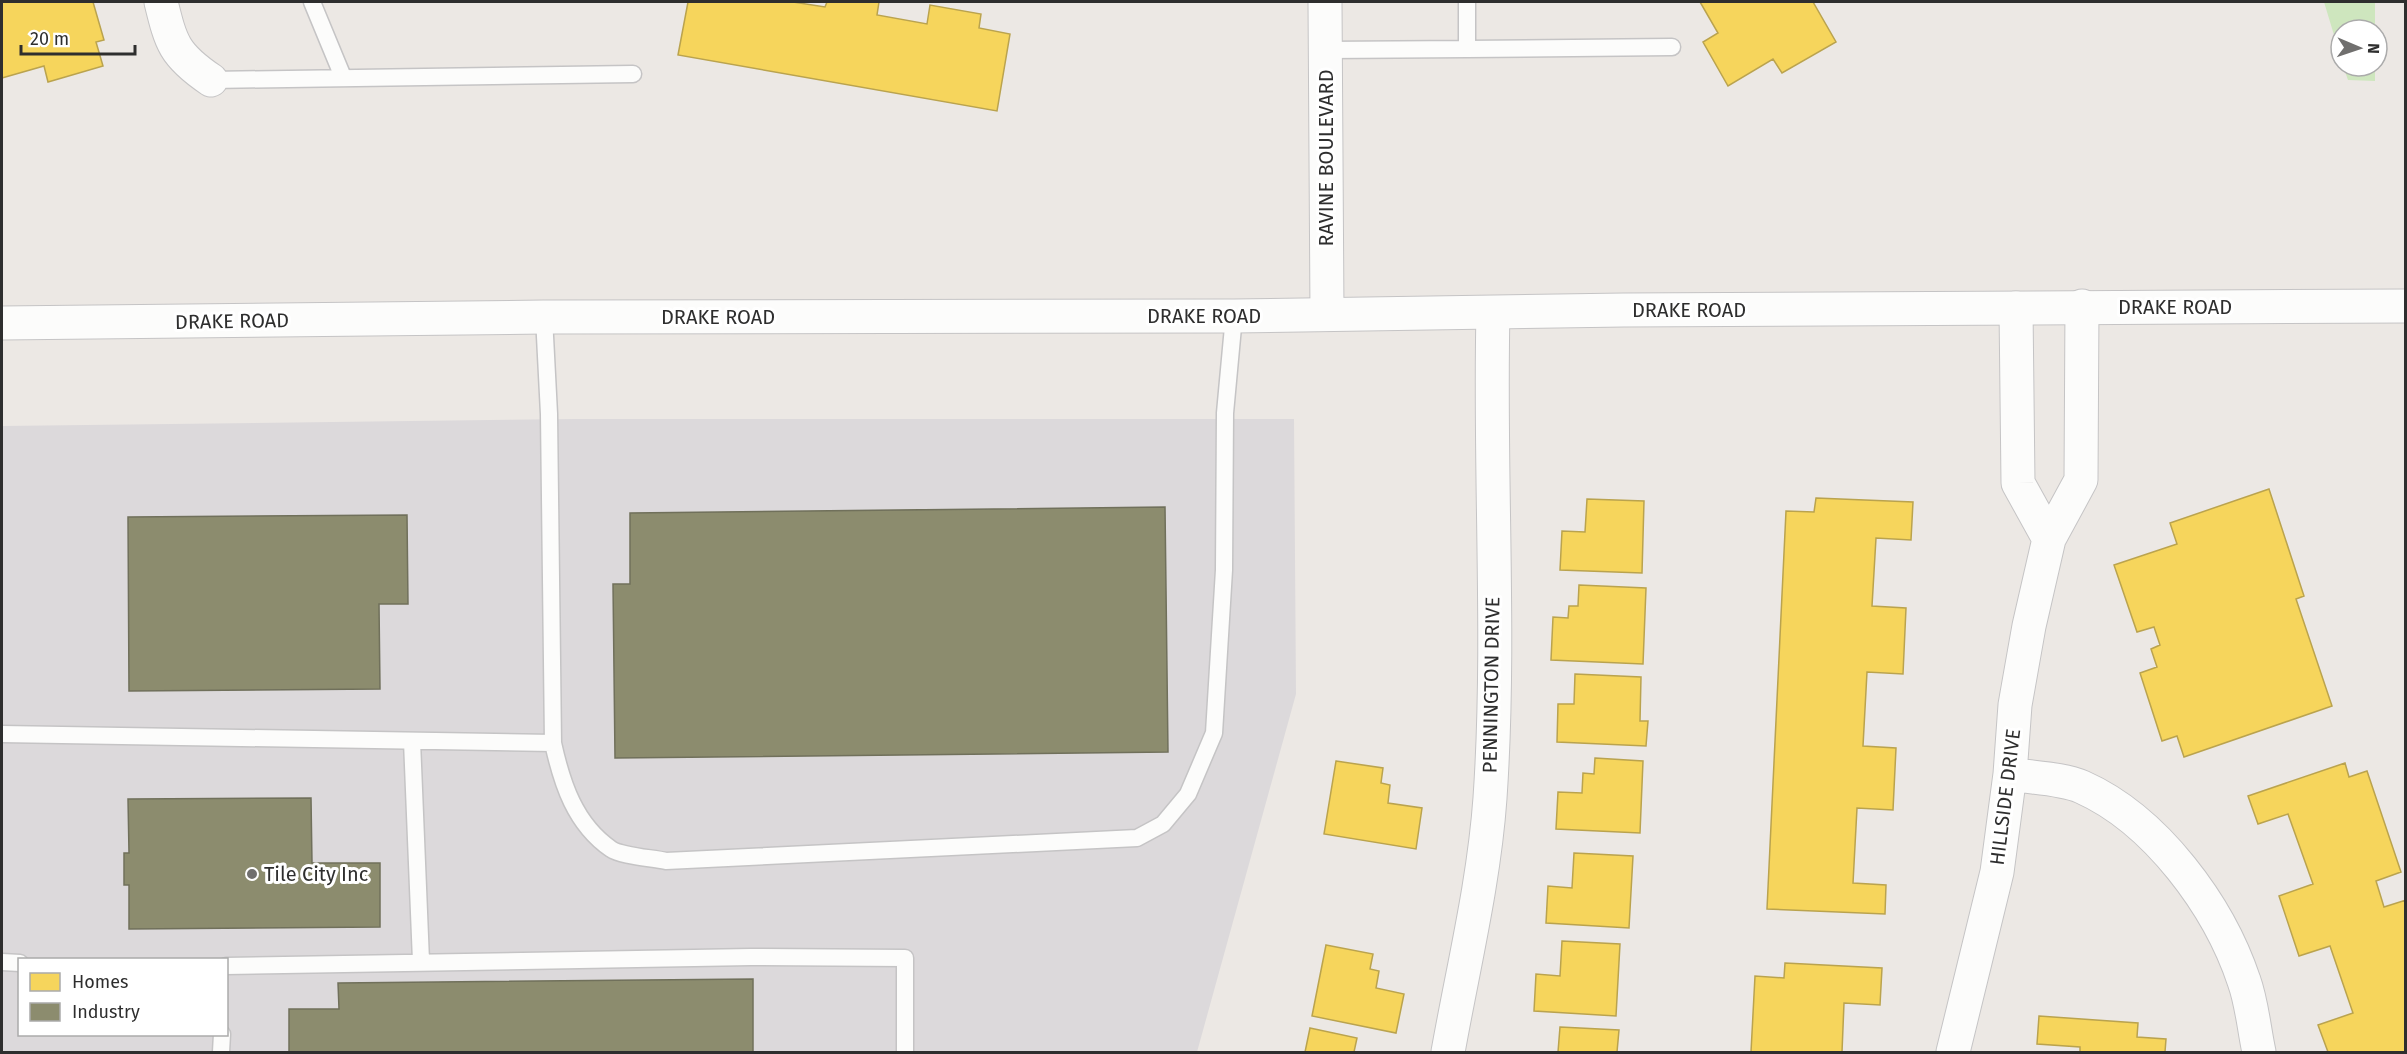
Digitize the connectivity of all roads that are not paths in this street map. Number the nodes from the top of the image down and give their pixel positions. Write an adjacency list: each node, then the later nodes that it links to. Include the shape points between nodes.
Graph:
1 (161, 2): 10 (street, via 169,36 185,62)
2 (312, 2): 9 (lane)
3 (1325, 2): 7 (street, RAVINE BOULEVARD)
4 (1467, 2): 6 (lane)
5 (1672, 47): 6 (lane)
6 (1467, 49): 7 (lane)
7 (1326, 51): 15 (street, RAVINE BOULEVARD)
8 (633, 74): 9 (lane)
9 (343, 77): 10 (lane)
10 (211, 80)
11 (2082, 306): 12 (street, DRAKE ROAD); 13 (street, DRAKE ROAD); 19 (street, HILLSIDE DRIVE, via 2081,480)
12 (2406, 306)
13 (2016, 308): 14 (street, DRAKE ROAD); 19 (street, via 2018,483)
14 (1493, 313): 15 (street, DRAKE ROAD); 31 (street, PENNINGTON DRIVE, via 1490,799 1482,868)
15 (1327, 314): 16 (street, DRAKE ROAD)
16 (1234, 316): 17 (street, DRAKE ROAD); 22 (lane, via 1225,413 1224,570 1214,733 1188,794 1163,824 1137,838 666,861 613,850 574,812)
17 (544, 317): 18 (street, DRAKE ROAD); 22 (lane)
18 (2, 323)
19 (2049, 539): 23 (street, HILLSIDE DRIVE, via 2015,705)
20 (2, 734): 21 (lane)
21 (412, 741): 22 (lane); 24 (lane)
22 (553, 743)
23 (2010, 774): 32 (street, HILLSIDE DRIVE, via 1996,872); 33 (street, via 2080,786 2114,805 2162,846 2202,893 2227,938 2245,983)
24 (421, 961): 27 (lane); 30 (lane, via 905,958)
25 (2, 962): 26 (lane)
26 (18, 963)
27 (228, 966)
28 (222, 1036): 29 (lane)
29 (221, 1053)
30 (905, 1053)
31 (1448, 1053)
32 (1953, 1053)
33 (2259, 1053)

